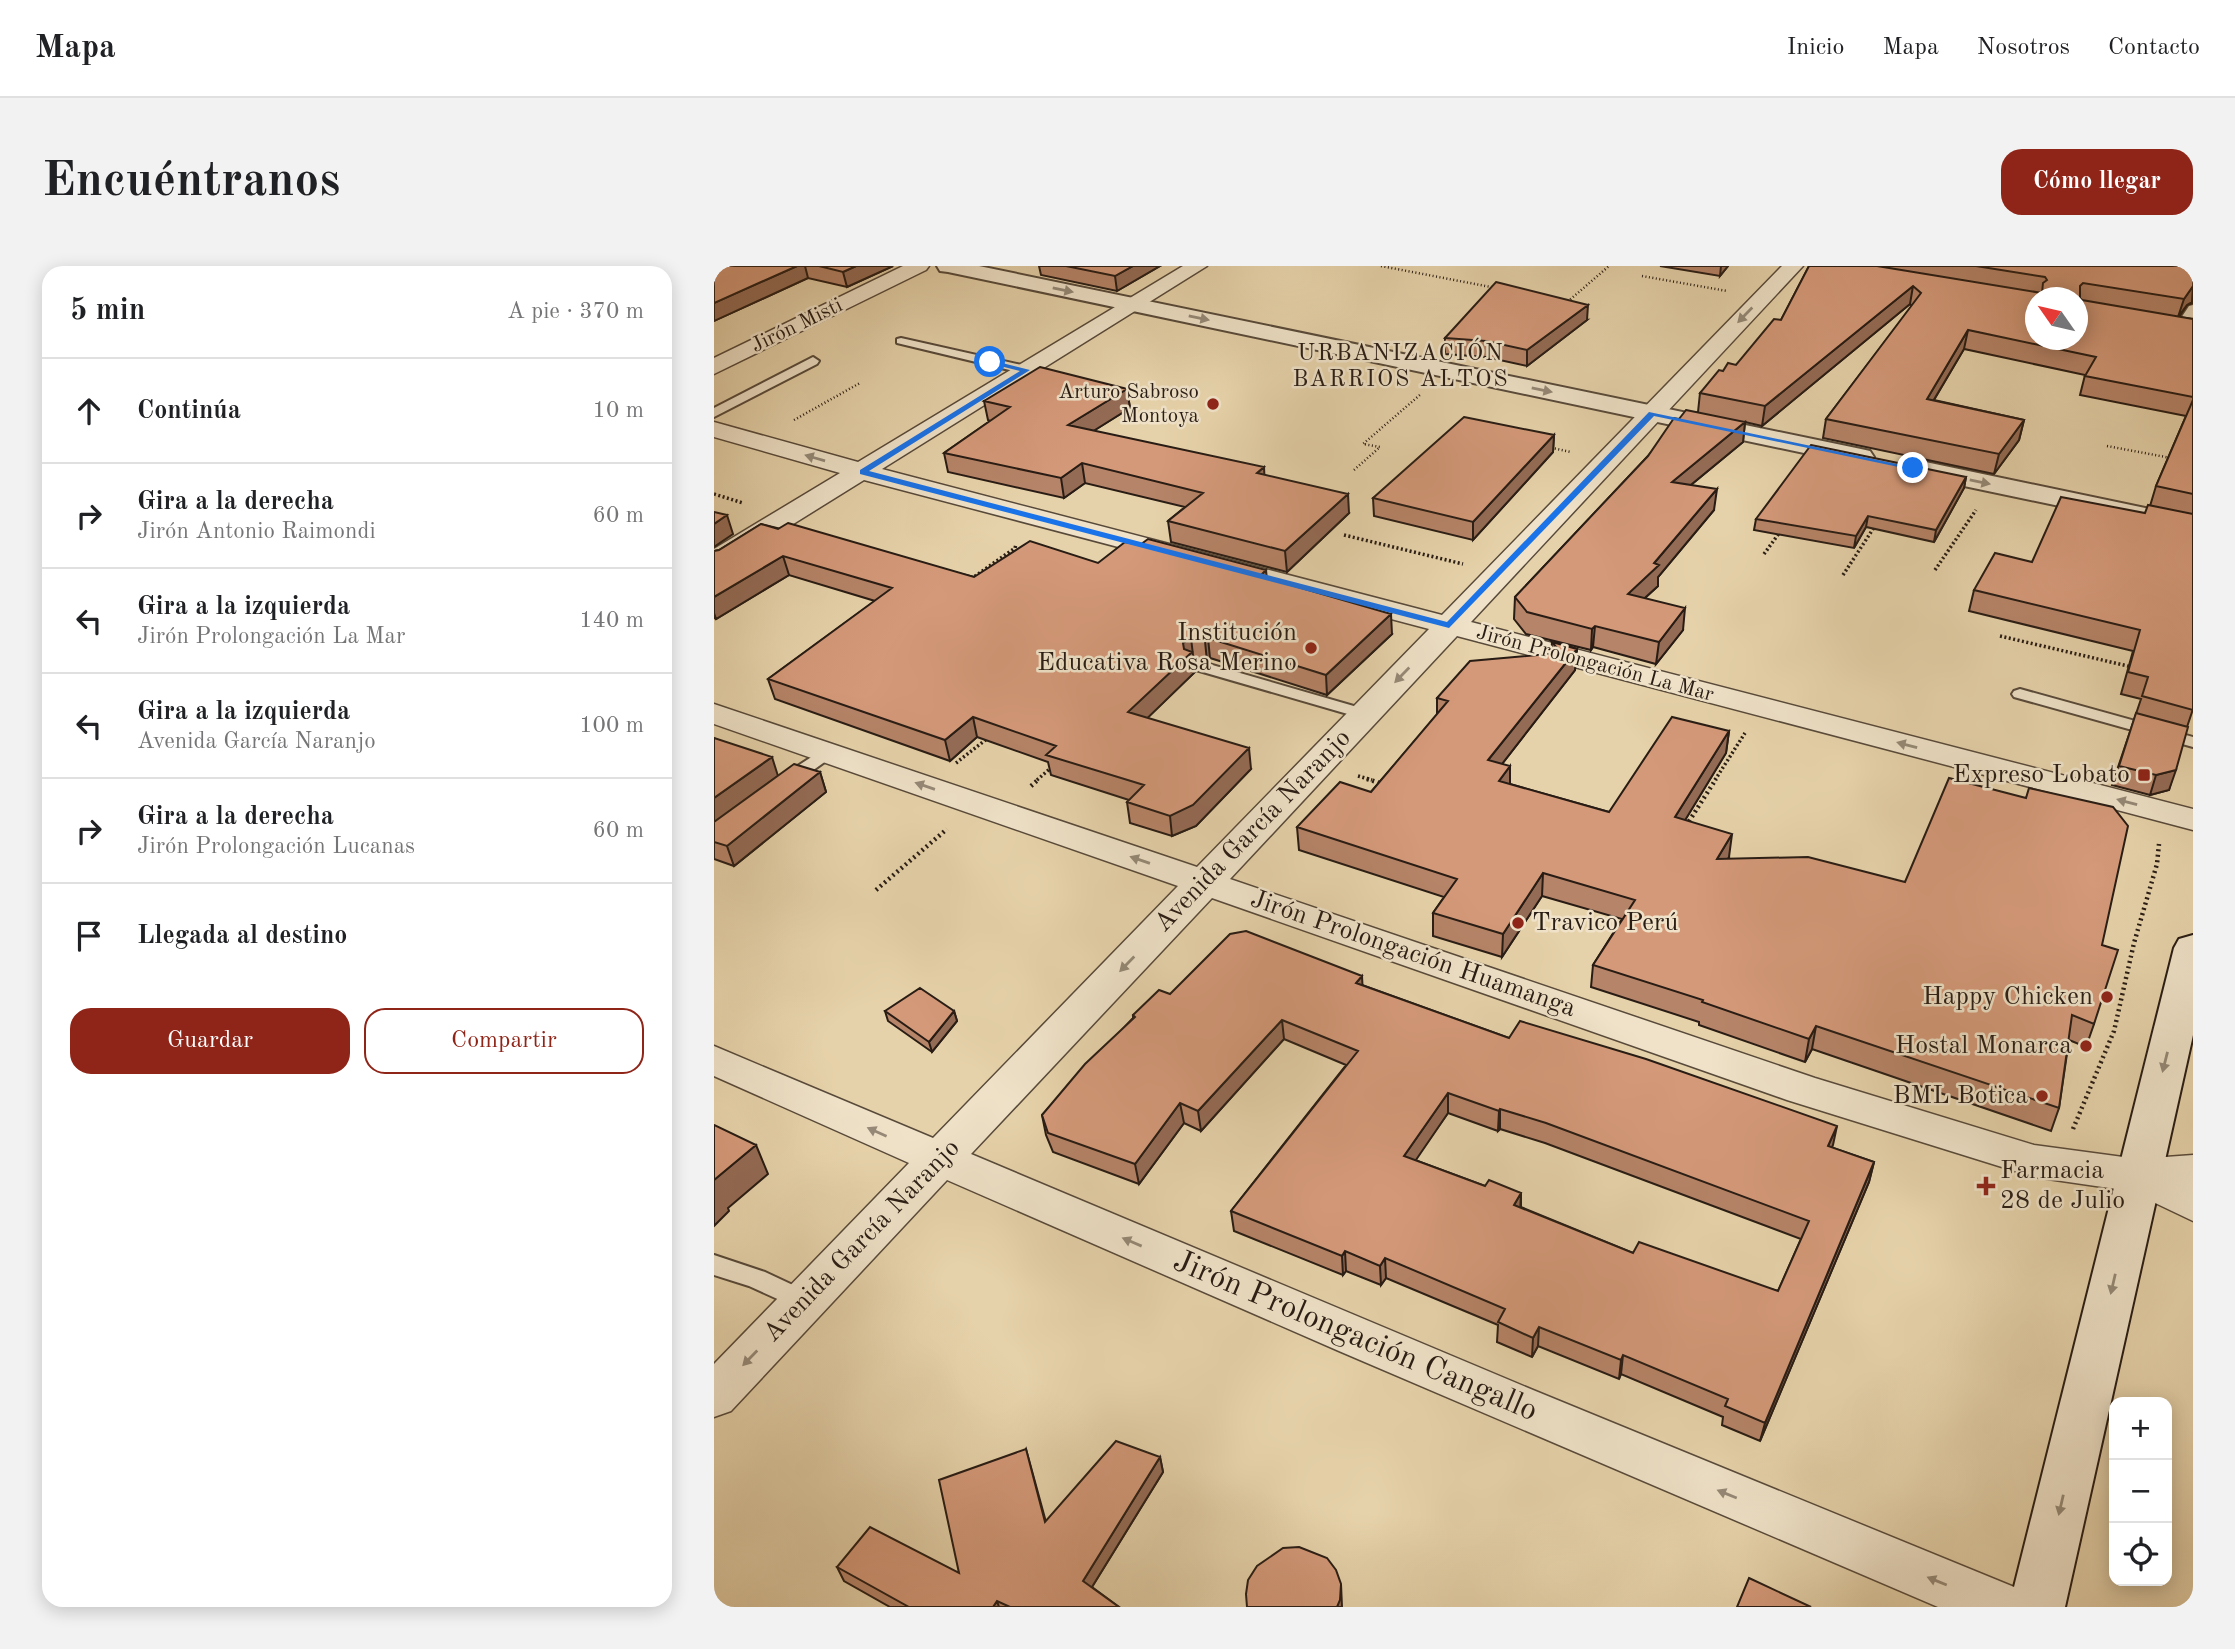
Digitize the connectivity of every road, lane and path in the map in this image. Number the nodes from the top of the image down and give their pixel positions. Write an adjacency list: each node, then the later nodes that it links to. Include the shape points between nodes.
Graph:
1 (919, 266): 16 (street, Jirón Misti)
2 (948, 266): 10 (street, one-way to 10)
3 (1197, 266): 10 (street)
4 (1381, 266): 8 (path)
5 (1609, 266): 11 (path)
6 (1793, 266): 9 (street, Avenida García Naranjo)
7 (1642, 276): 9 (path)
8 (1497, 289)
9 (1762, 298): 21 (street, Avenida García Naranjo, one-way to 21)
10 (1132, 304): 17 (street); 18 (street, one-way to 18)
11 (1559, 309)
12 (2190, 317): 13 (street)
13 (2156, 323)
14 (901, 341): 17 (lane)
15 (813, 362): 20 (lane)
16 (714, 367)
17 (1026, 370): 30 (street)
18 (1448, 370): 21 (street, one-way to 21); 29 (path, via 1363,444 1380,447)
19 (860, 383): 23 (path)
20 (714, 413)
21 (1652, 413): 26 (street, Avenida García Naranjo); 28 (street)
22 (714, 429): 23 (street, Jirón Prolongación La Mar)
23 (756, 441): 30 (street, Jirón Prolongación La Mar, one-way to 23)
24 (1543, 446): 26 (path)
25 (2107, 446): 27 (path)
26 (1607, 460): 39 (street, Avenida García Naranjo)
27 (2181, 460)
28 (1913, 468): 31 (street, one-way to 31); 40 (path)
29 (1354, 470)
30 (863, 472): 32 (street, Jirón Prolongación La Mar); 37 (street)
31 (1994, 485): 34 (street); 38 (path)
32 (1047, 520): 41 (path); 42 (street, Jirón Prolongación La Mar)
33 (1786, 523): 36 (path)
34 (2193, 526)
35 (1344, 535): 39 (path)
36 (1764, 554)
37 (714, 561)
38 (1935, 570)
39 (1500, 573): 42 (street, Avenida García Naranjo)
40 (1843, 575)
41 (963, 585)
42 (1449, 625): 47 (street, Jirón Prolongación La Mar); 49 (street, Avenida García Naranjo, one-way to 49)
43 (2000, 636): 45 (path)
44 (1195, 666): 49 (lane)
45 (2141, 669)
46 (2020, 694): 51 (lane)
47 (1762, 707): 59 (street, Jirón Prolongación La Mar, one-way to 47); 60 (path)
48 (714, 713): 52 (street, Jirón Prolongación Huamanga)
49 (1365, 714): 54 (street, Avenida García Naranjo)
50 (990, 737): 56 (path)
51 (2193, 742)
52 (827, 752): 56 (street, Jirón Prolongación Huamanga, one-way to 52); 57 (lane)
53 (1063, 757): 58 (path)
54 (1318, 763): 55 (path); 61 (street, Avenida García Naranjo)
55 (1385, 784)
56 (926, 786): 58 (street, Jirón Prolongación Huamanga)
57 (768, 795)
58 (989, 808): 61 (street, Jirón Prolongación Huamanga, one-way to 58); 62 (path)
59 (2178, 816): 66 (path, via 2157,864 2114,1031 2065,1149)
60 (1682, 833)
61 (1205, 882): 65 (street, Avenida García Naranjo, one-way to 65); 66 (street, Jirón Prolongación Huamanga, via 1801,1089)
62 (876, 890)
63 (2193, 948): 68 (street, one-way to 68)
64 (714, 1060): 65 (street, Jirón Prolongación Cangallo, one-way to 64)
65 (940, 1160): 71 (street, Avenida García Naranjo); 73 (street, Jirón Prolongación Cangallo, one-way to 65)
66 (2034, 1161): 68 (street, Jirón Prolongación Huamanga)
67 (2193, 1171): 68 (street)
68 (2138, 1175): 69 (street); 74 (street, one-way to 74)
69 (2193, 1204)
70 (714, 1265): 71 (lane)
71 (804, 1301): 72 (street, Avenida García Naranjo, one-way to 72)
72 (714, 1395)
73 (2000, 1607)
74 (2037, 1607)

